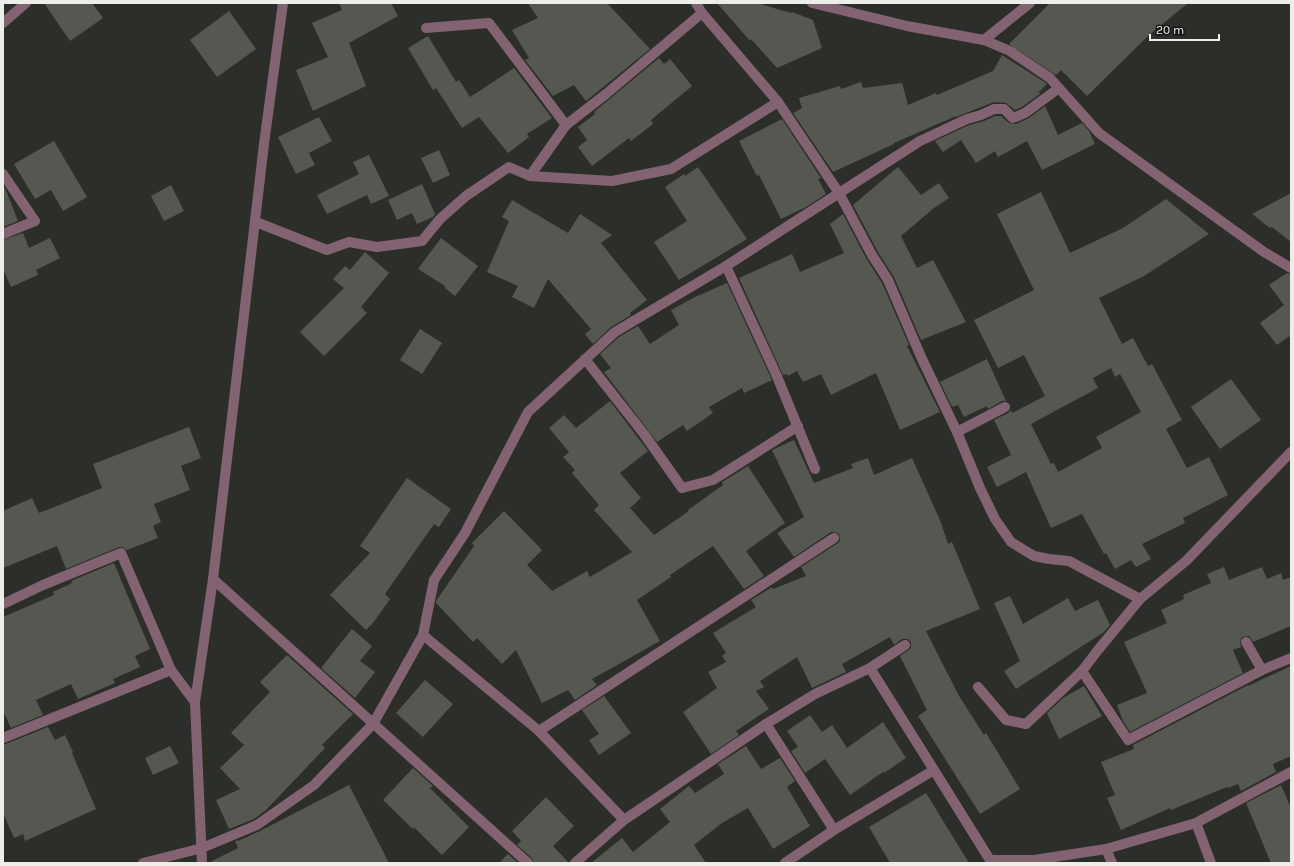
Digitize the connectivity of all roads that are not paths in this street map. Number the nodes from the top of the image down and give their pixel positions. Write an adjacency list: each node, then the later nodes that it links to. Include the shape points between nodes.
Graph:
1 (26, 3): 7 (street)
2 (283, 3): 16 (street)
3 (696, 3): 6 (street)
4 (813, 3): 9 (street, via 907,26)
5 (1030, 3): 9 (street)
6 (702, 13): 11 (street); 12 (street)
7 (3, 23)
8 (426, 28): 12 (street, via 489,23)
9 (984, 40): 10 (street, via 1010,51 1050,78)
10 (1059, 88): 15 (street, via 1026,113 1013,118 1004,109 994,108 920,141); 19 (street, via 1100,133 1264,252)
11 (778, 102): 14 (street, via 671,169 612,181); 15 (street)
12 (566, 126): 14 (street)
13 (3, 174): 17 (street, via 35,221)
14 (530, 176): 16 (street, via 509,167 466,196 422,240 377,247 349,242 327,250)
15 (839, 193): 18 (street); 23 (street, via 888,280)
16 (256, 222): 27 (street)
17 (3, 234)
18 (726, 266): 20 (street, via 615,332); 22 (street)
19 (1291, 268)
20 (585, 359): 22 (street, via 644,434 682,488 713,480); 30 (street, via 528,412 465,533 434,580)
21 (1005, 407): 23 (street)
22 (798, 426): 25 (street)
23 (957, 432): 28 (street, via 995,520 1011,542 1034,556 1069,561)
24 (1291, 452): 28 (street, via 1186,561)
25 (815, 469)
26 (834, 538): 42 (street)
27 (213, 579): 39 (street); 40 (street)
28 (1140, 599): 37 (street)
29 (3, 604): 35 (street, via 121,553)
30 (423, 635): 40 (street); 42 (street)
31 (1246, 642): 36 (street)
32 (904, 645): 34 (street)
33 (1291, 658): 36 (street)
34 (870, 668): 41 (street, via 816,694); 44 (street)
35 (171, 670): 39 (street); 43 (street)
36 (1262, 670): 37 (street, via 1128,740)
37 (1082, 671): 38 (street, via 1026,724 1006,720)
38 (978, 687)
39 (195, 702): 49 (street)
40 (373, 724): 49 (street, via 314,785 257,825); 54 (street)
41 (766, 724): 46 (street); 48 (street)
42 (539, 731): 46 (street)
43 (3, 738)
44 (934, 770): 48 (street); 51 (street, via 990,860)
45 (1291, 772): 47 (street)
46 (624, 820): 55 (street)
47 (1196, 823): 50 (street); 58 (street)
48 (834, 830): 56 (street)
49 (202, 848): 52 (street); 53 (street)
50 (1106, 849): 51 (street); 57 (street)
51 (1032, 861)
52 (143, 863)
53 (202, 863)
54 (528, 863)
55 (575, 863)
56 (785, 863)
57 (1112, 863)
58 (1211, 863)

